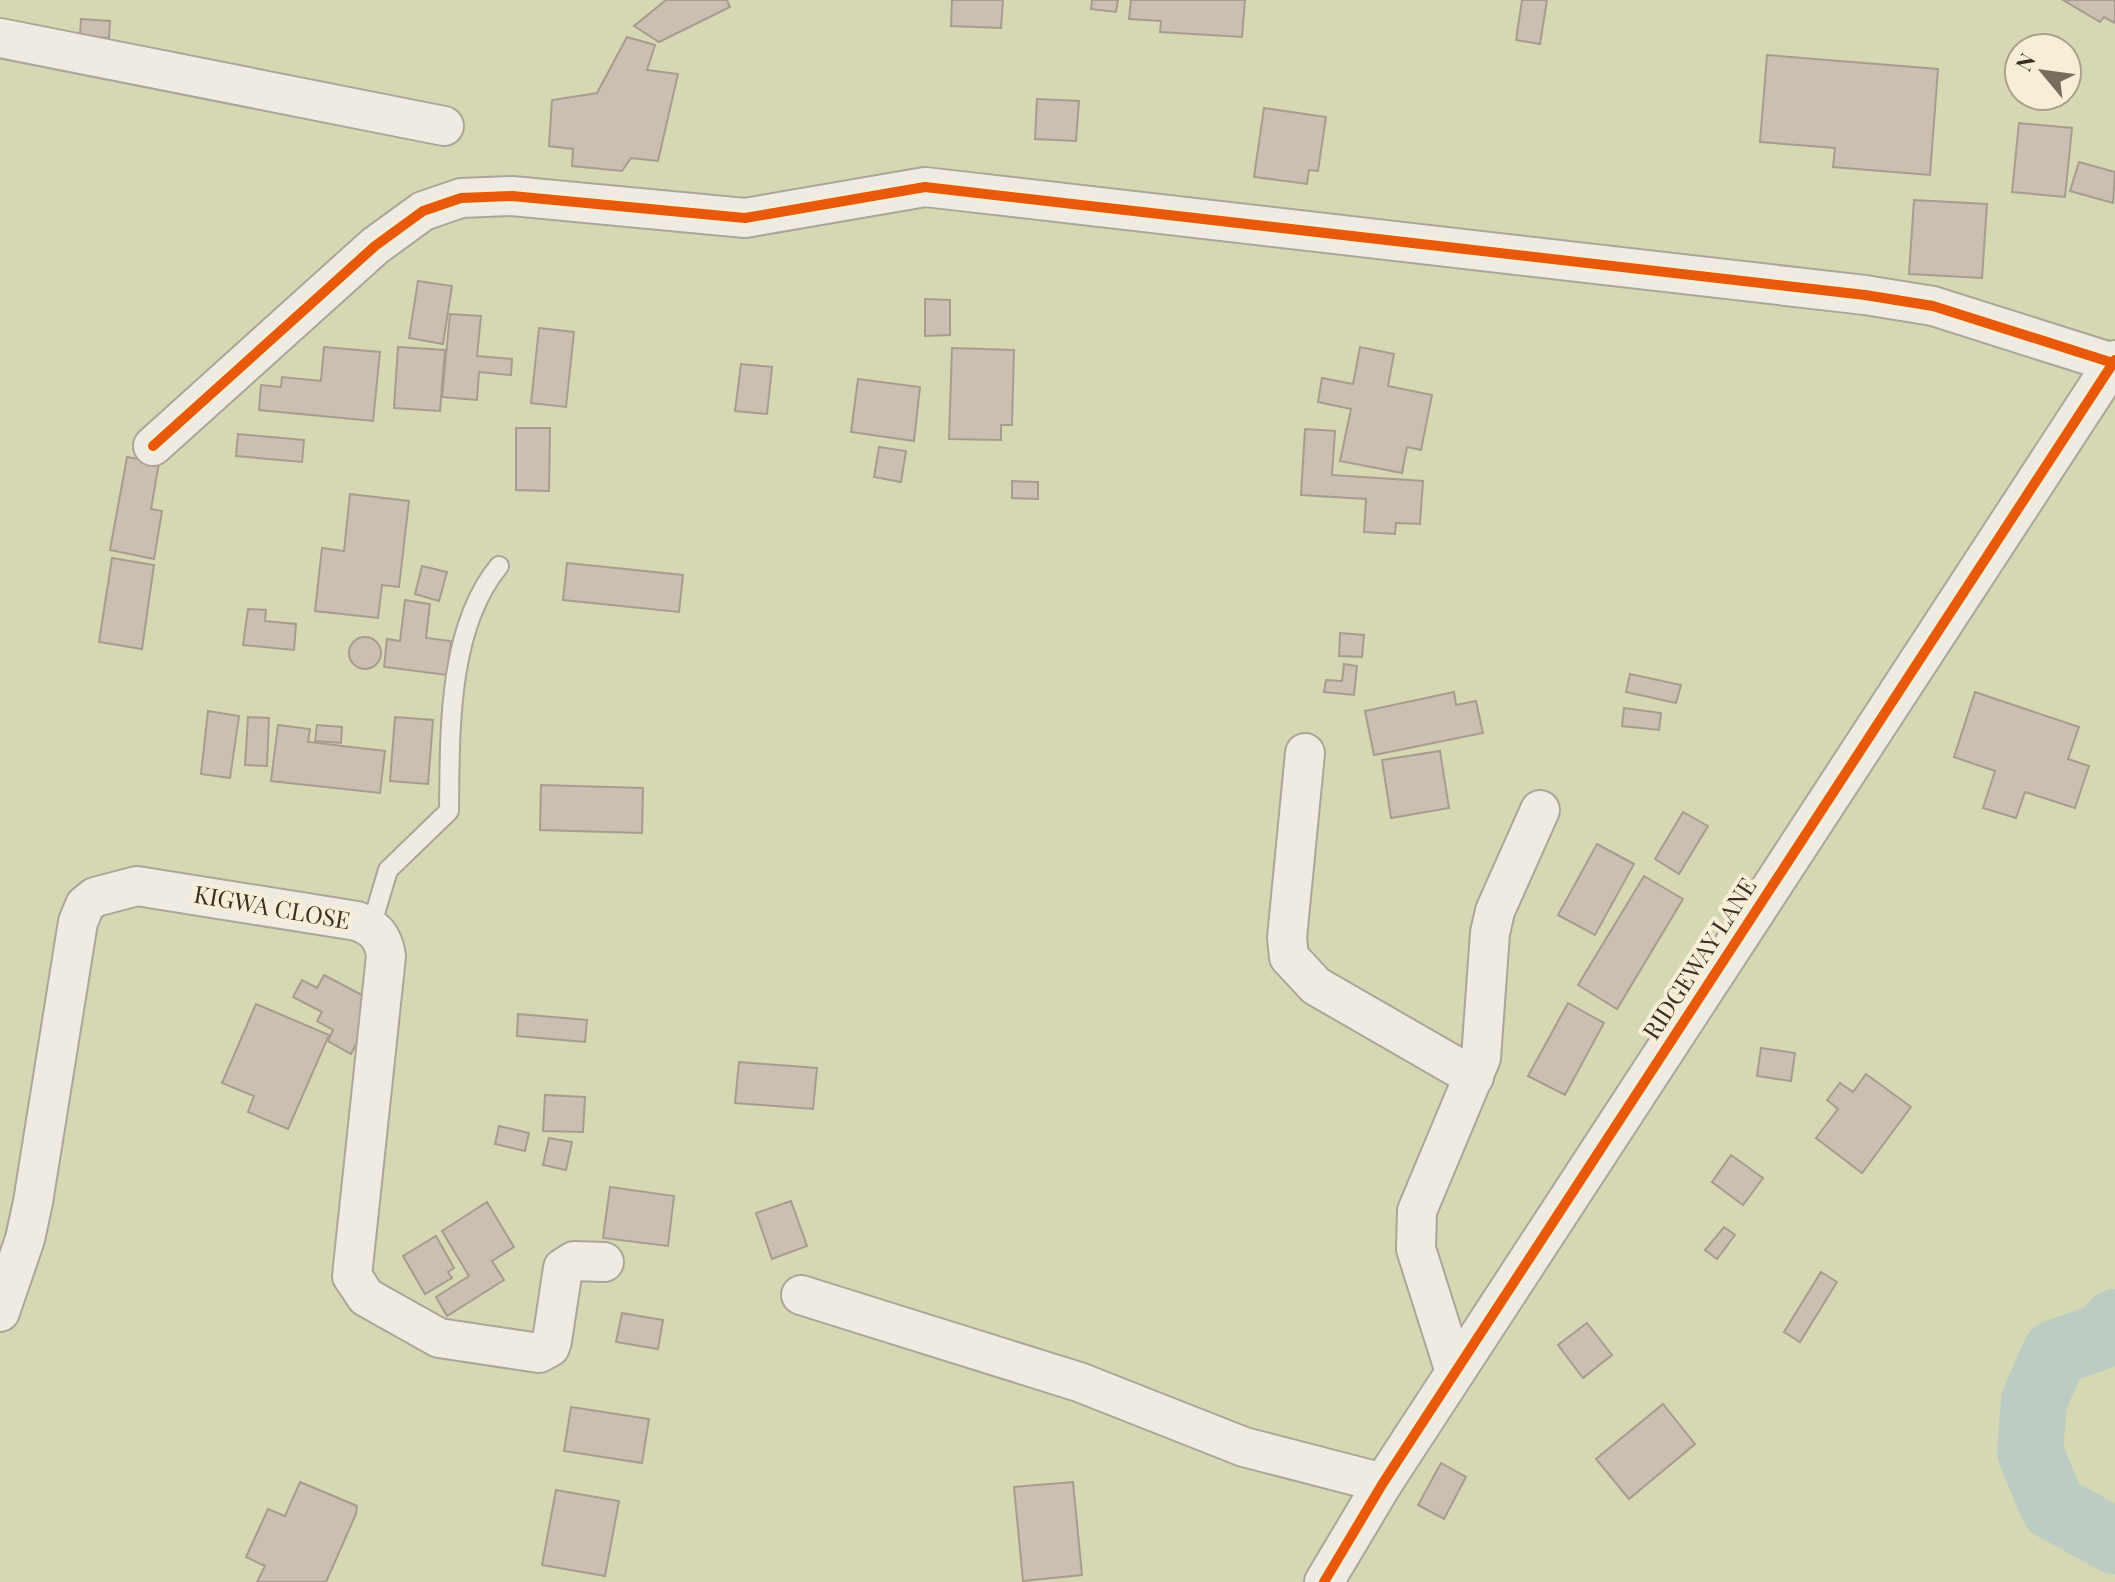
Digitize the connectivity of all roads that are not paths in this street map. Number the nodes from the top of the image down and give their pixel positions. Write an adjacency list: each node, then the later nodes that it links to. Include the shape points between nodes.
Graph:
1 (0, 38): 2 (street)
2 (444, 126)
3 (2114, 362): 4 (street, via 1933,306 1865,295 925,187 745,218 512,196 461,198 423,211 375,246); 13 (street, RIDGEWAY LANE)
4 (153, 446)
5 (499, 566): 8 (lane, via 484,584 451,696 449,811 388,870)
6 (1305, 753): 9 (street, via 1289,957 1316,986)
7 (1540, 810): 9 (street, via 1495,911 1481,1058)
8 (371, 927): 10 (street, KIGWA CLOSE, via 383,940 386,956 352,1276 358,1289 439,1338 539,1353 552,1341 563,1268 574,1261); 11 (street, KIGWA CLOSE, via 137,886 115,889 85,905 33,1202 25,1239)
9 (1474, 1077): 13 (street, via 1417,1211 1415,1230 1416,1249)
10 (604, 1262)
11 (3, 1290)
12 (801, 1295): 14 (street, via 1079,1382 1244,1447)
13 (1455, 1372): 14 (street, RIDGEWAY LANE)
14 (1383, 1483): 15 (street, RIDGEWAY LANE)
15 (1324, 1582)

